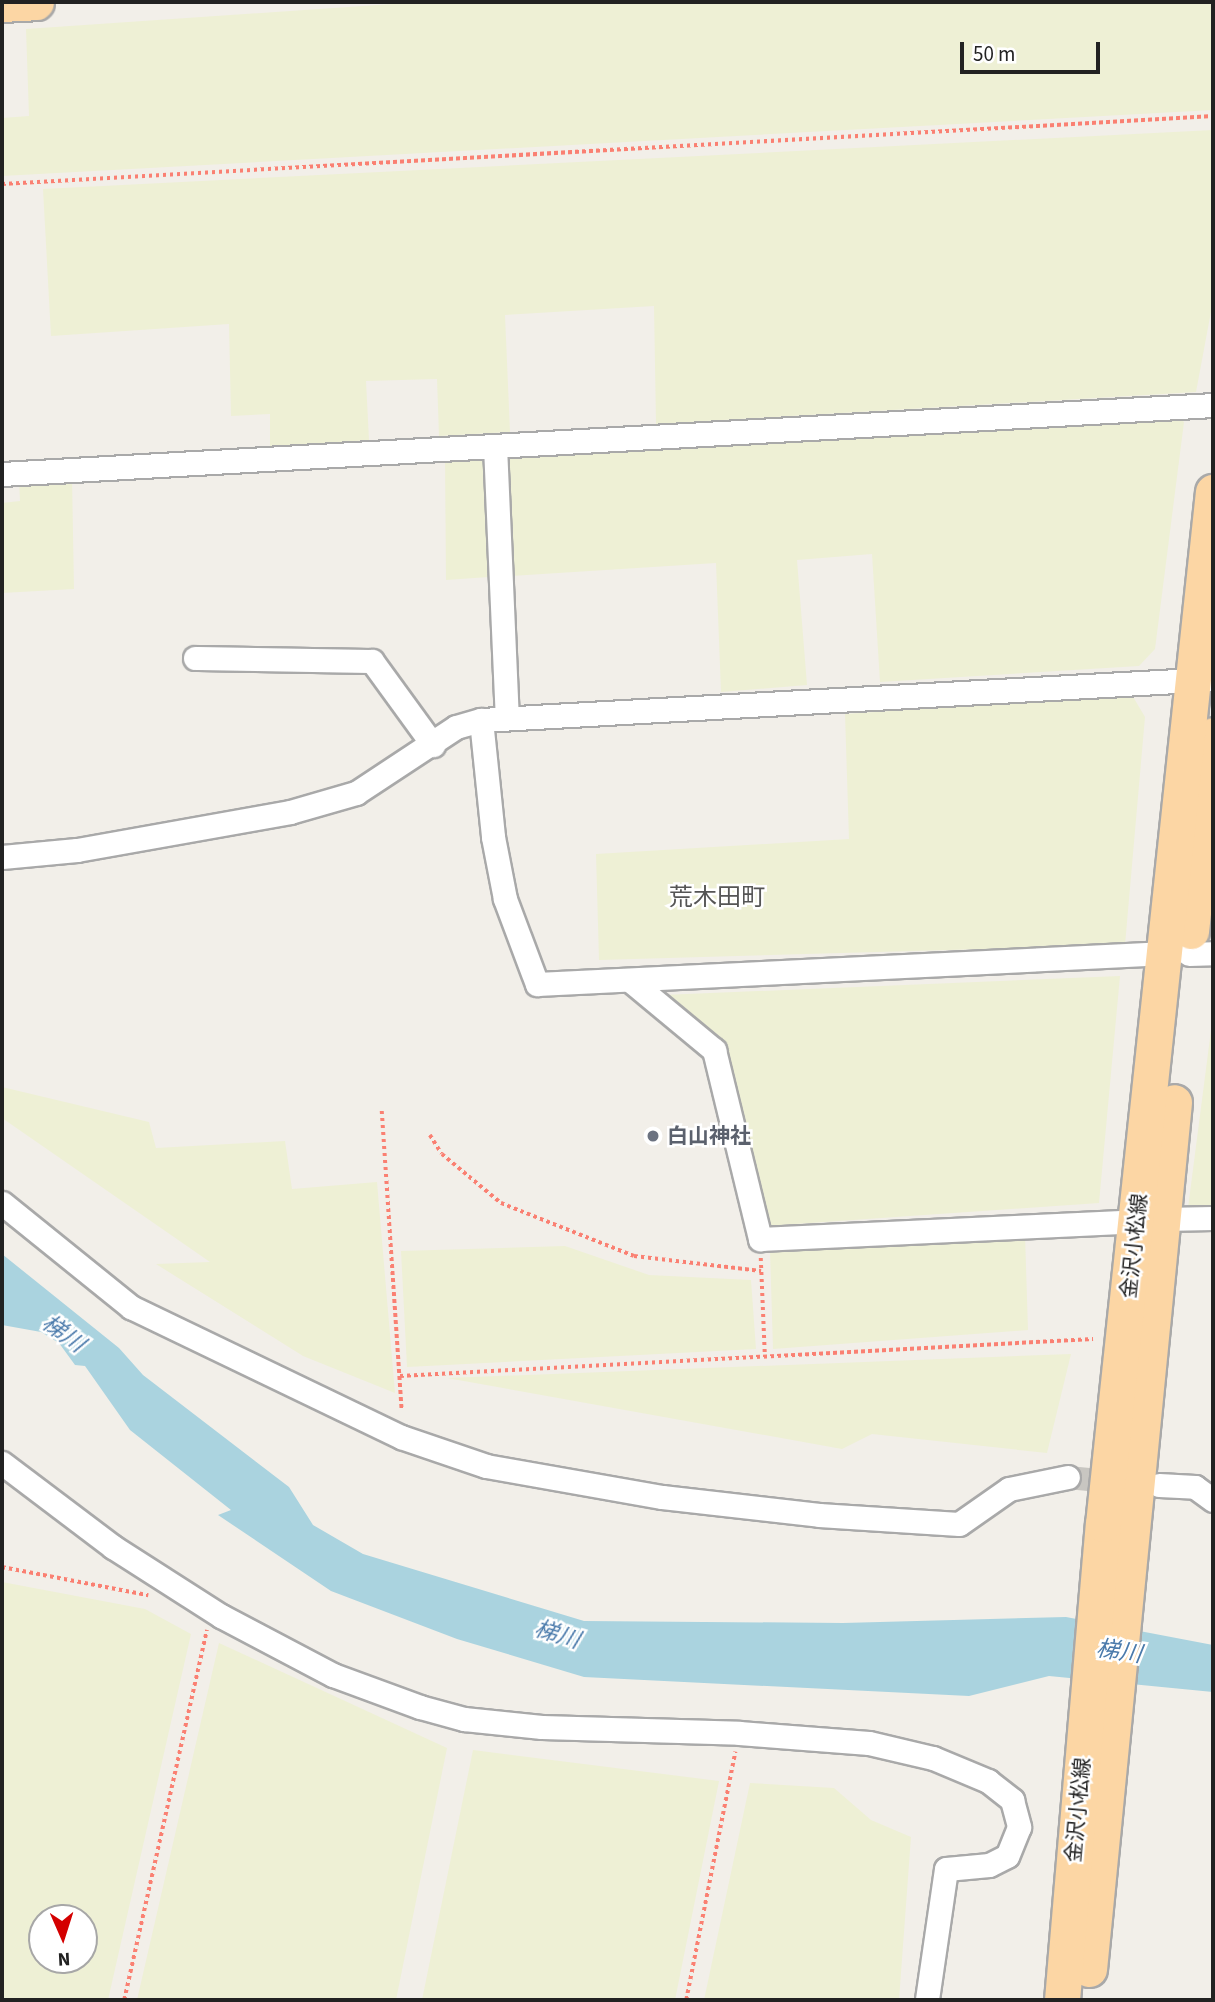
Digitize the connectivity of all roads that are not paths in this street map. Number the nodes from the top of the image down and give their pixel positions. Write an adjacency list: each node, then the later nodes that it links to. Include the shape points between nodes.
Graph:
1 (36, 2): 2 (main road)
2 (2, 4)
3 (1213, 405): 4 (street)
4 (495, 446): 5 (street); 9 (street)
5 (2, 474)
6 (1213, 492): 8 (main road, 金沢小松線)
7 (195, 658): 12 (street, via 372,661)
8 (1203, 679): 9 (street); 14 (main road, 金沢小松線)
9 (507, 718): 10 (street)
10 (481, 720): 12 (street, via 456,727); 15 (street, via 505,900 537,984)
11 (1213, 736): 14 (main road, 金沢小松線)
12 (433, 745): 13 (street, via 356,793 290,812 77,850)
13 (2, 857)
14 (1189, 954): 15 (street); 18 (main road, 金沢小松線)
15 (632, 982): 18 (street, via 714,1050 760,1239)
16 (2, 1203): 20 (street, via 131,1307 401,1437 486,1466 662,1497 820,1515 959,1524 1009,1489)
17 (1213, 1218): 18 (street)
18 (1149, 1220): 23 (main road, 金沢小松線)
19 (2, 1463): 24 (street, via 113,1547 221,1616 333,1675 420,1707 464,1719 542,1727 739,1733 869,1744 933,1758 988,1781 1012,1800 1019,1827 1006,1856 989,1866 946,1869)
20 (1068, 1478)
21 (1159, 1485): 22 (street, via 1195,1487)
22 (1213, 1500)
23 (1093, 1792): 25 (main road, 金沢小松線); 26 (main road, 金沢小松線)
24 (927, 2000)
25 (1062, 2000)
26 (1086, 2000)

